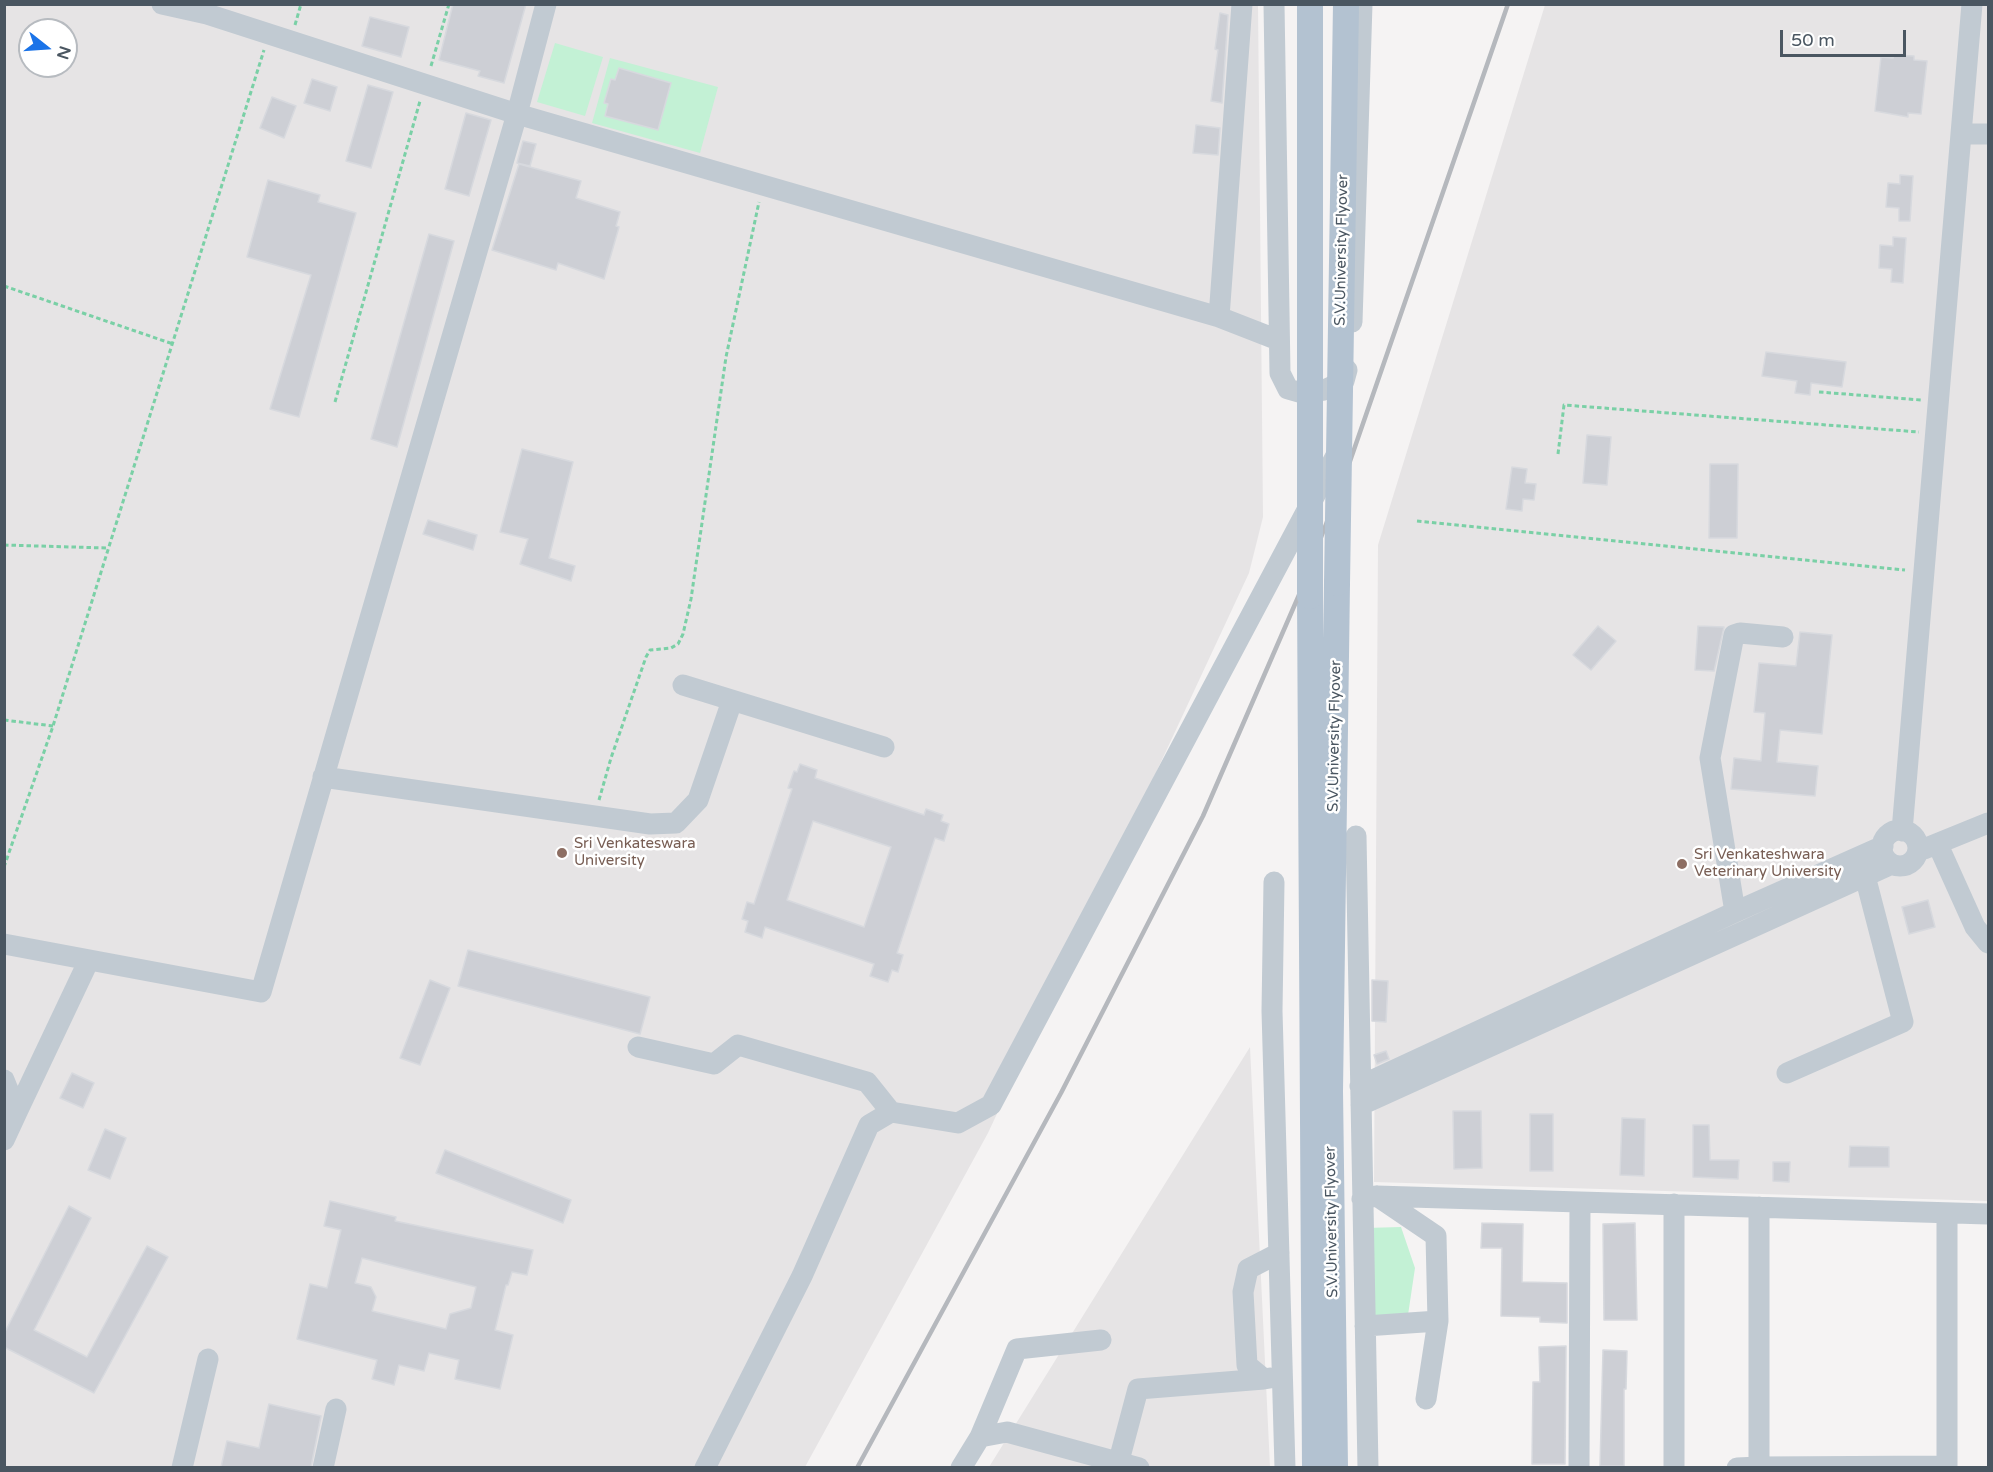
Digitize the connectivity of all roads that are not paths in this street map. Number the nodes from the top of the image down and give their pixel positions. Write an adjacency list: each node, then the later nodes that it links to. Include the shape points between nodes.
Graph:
1 (162, 4): 9 (street, via 207,14)
2 (546, 4): 9 (street)
3 (1242, 4): 12 (street)
4 (1274, 4): 13 (street)
5 (1310, 4): 59 (main road, S.V.University Flyover, bridge)
6 (1346, 4): 60 (main road, S.V.University Flyover, bridge, via 1330,1091)
7 (1362, 4): 14 (street, via 1354,294 1350,358)
8 (1972, 4): 10 (street)
9 (516, 114): 12 (street); 19 (street)
10 (1961, 134): 11 (street); 21 (street)
11 (1989, 134)
12 (1219, 317): 13 (street)
13 (1278, 340): 14 (street, via 1280,373 1288,388 1302,393 1324,390)
14 (1344, 381): 36 (street, via 1339,450 991,1105 958,1123)
15 (1783, 637): 27 (street, via 1734,635 1710,758)
16 (683, 685): 17 (street)
17 (732, 701): 18 (street); 19 (street, via 698,801 676,823 650,824)
18 (884, 747)
19 (323, 777): 30 (street, via 261,992)
20 (1989, 823): 23 (street)
21 (1902, 831): 23 (street); 24 (street, via 1889,834)
22 (1356, 836): 34 (street)
23 (1928, 848): 24 (street, via 1908,864); 28 (street, via 1975,927)
24 (1887, 855): 25 (street); 27 (street)
25 (1865, 876): 32 (street, via 1903,1022); 34 (street)
26 (1274, 882): 44 (street, via 1272,1011)
27 (1735, 912): 34 (street)
28 (1989, 943)
29 (4, 944): 30 (street)
30 (89, 960): 35 (street)
31 (638, 1047): 36 (street, via 714,1065 738,1045 867,1082)
32 (1787, 1073)
33 (4, 1080): 35 (street)
34 (1361, 1096): 38 (street)
35 (17, 1112): 37 (street)
36 (891, 1112): 56 (street, via 869,1125 802,1276)
37 (4, 1140)
38 (1369, 1197): 39 (street); 45 (street, via 1436,1236); 46 (street)
39 (1580, 1202): 40 (street); 62 (street)
40 (1674, 1204): 41 (street); 63 (street)
41 (1758, 1206): 42 (street); 65 (street)
42 (1947, 1213): 43 (street); 66 (street)
43 (1989, 1214)
44 (1279, 1253): 49 (street); 49 (street, via 1248,1269 1243,1292 1247,1365)
45 (1438, 1321): 46 (street); 50 (street)
46 (1365, 1326): 61 (street)
47 (1101, 1340): 52 (street, via 1017,1349)
48 (208, 1359): 54 (street)
49 (1273, 1378): 53 (street, via 1138,1389); 58 (street)
50 (1426, 1400)
51 (336, 1409): 55 (street)
52 (980, 1437): 53 (street, via 1007,1432); 57 (street)
53 (1125, 1466)
54 (182, 1467)
55 (323, 1467)
56 (705, 1467)
57 (961, 1467)
58 (1285, 1467)
59 (1315, 1467)
60 (1335, 1467)
61 (1368, 1467)
62 (1579, 1467)
63 (1674, 1467)
64 (1737, 1467): 65 (street)
65 (1759, 1467): 66 (street)
66 (1947, 1467)

